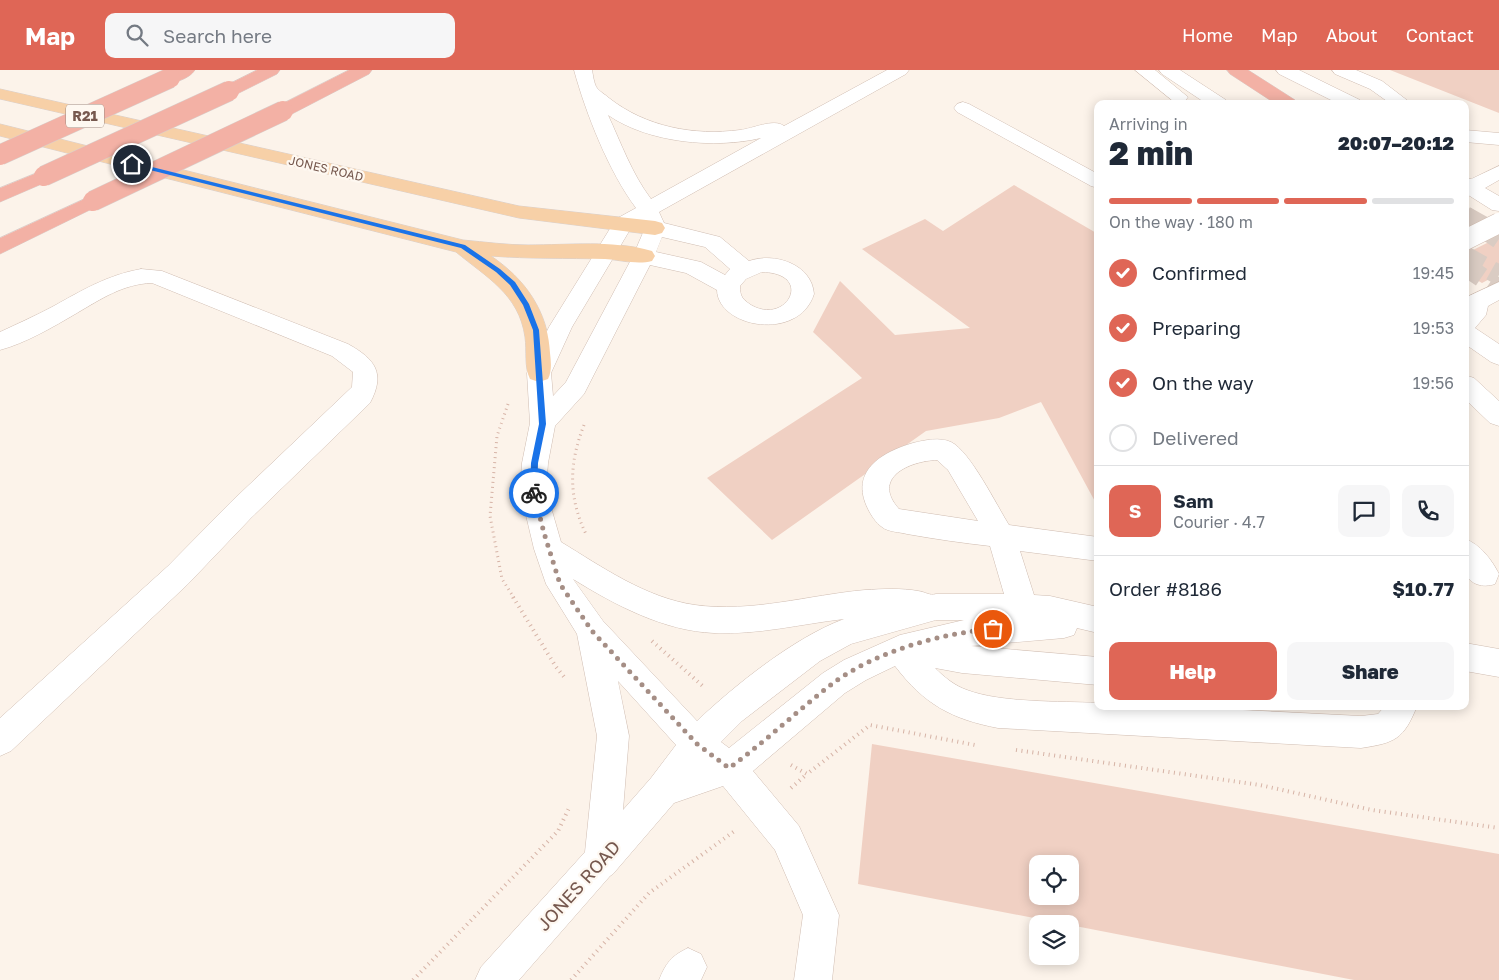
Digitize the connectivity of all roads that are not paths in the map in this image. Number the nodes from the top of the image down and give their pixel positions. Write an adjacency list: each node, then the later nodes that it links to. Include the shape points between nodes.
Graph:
1 (271, 70): 30 (highway, R21, bridge)
2 (363, 70): 35 (highway, bridge)
3 (583, 70): 12 (street)
4 (900, 70): 21 (street)
5 (1136, 70): 14 (street)
6 (1144, 70): 15 (street)
7 (1168, 70): 16 (street)
8 (1236, 70): 17 (highway)
9 (1285, 70): 18 (street)
10 (1341, 70): 19 (street, via 1376,85)
11 (178, 74): 25 (highway, R21, bridge)
12 (590, 91): 21 (street, via 627,118 661,130 697,136 754,134); 32 (street, via 620,164)
13 (0, 94): 34 (main road, JONES ROAD, via 519,212)
14 (1157, 100)
15 (1183, 100)
16 (1214, 100)
17 (1283, 100)
18 (1346, 100)
19 (1397, 100)
20 (963, 108): 27 (street)
21 (819, 113): 32 (street)
22 (0, 130): 38 (main road)
23 (1469, 136): 24 (street)
24 (1499, 139)
25 (0, 155)
26 (1499, 172): 28 (street)
27 (1094, 180)
28 (1469, 186)
29 (1469, 187): 31 (street)
30 (0, 196)
31 (1499, 204)
32 (652, 219): 34 (main road, JONES ROAD); 41 (street); 42 (street, via 712,242)
33 (1499, 223): 36 (street, bridge)
34 (623, 224): 39 (street)
35 (38, 228): 37 (highway); 40 (highway)
36 (1469, 238)
37 (0, 247)
38 (463, 247): 39 (main road, via 525,252); 50 (main road, via 498,270 526,304 536,330)
39 (606, 252): 41 (main road); 50 (street, via 561,327)
40 (0, 255)
41 (644, 256): 43 (street, via 693,267); 53 (street, via 574,388)
42 (738, 264): 43 (street); 43 (street, via 789,270 799,278 804,289 802,299 794,309 764,317 748,314 736,307 728,297)
43 (728, 286)
44 (1499, 290): 45 (street)
45 (1471, 298): 46 (street, via 1475,315)
46 (1469, 320)
47 (1469, 335): 49 (street)
48 (0, 342): 71 (street, via 112,283 154,276 340,350 364,368 367,384 361,396 178,575)
49 (1499, 356)
50 (539, 373): 53 (street)
51 (1469, 388): 52 (street)
52 (1499, 416)
53 (543, 424): 58 (street, via 534,463 533,490)
54 (1001, 536): 54 (street, via 938,529 891,519 879,504 875,487 882,470 905,455 927,449 943,450 957,463); 56 (street); 62 (street)
55 (1094, 540): 56 (street)
56 (1060, 546): 57 (street)
57 (1094, 548)
58 (548, 549): 61 (street, via 617,591 679,614 713,620 746,619 860,602 894,601); 65 (street, via 560,584)
59 (1469, 556): 60 (street)
60 (1485, 576)
61 (936, 607): 62 (street); 72 (street, JONES ROAD, via 844,632 809,651 731,710)
62 (1023, 607): 63 (street, via 1050,609)
63 (1094, 621)
64 (1094, 622): 66 (street, via 976,631)
65 (592, 631): 72 (street); 75 (street, via 613,736)
66 (906, 647): 69 (street, via 962,659); 70 (street, via 923,679 950,700 998,713 1361,732 1387,727 1395,722); 73 (street, via 834,683)
67 (1469, 657): 68 (street)
68 (1499, 663)
69 (1094, 671)
70 (1400, 710)
71 (0, 740)
72 (697, 744): 73 (street); 74 (street, JONES ROAD)
73 (729, 768): 74 (street); 77 (street, via 787,838 821,915)
74 (663, 790): 75 (street, JONES ROAD)
75 (601, 862): 76 (street, JONES ROAD)
76 (494, 980)
77 (814, 980)

